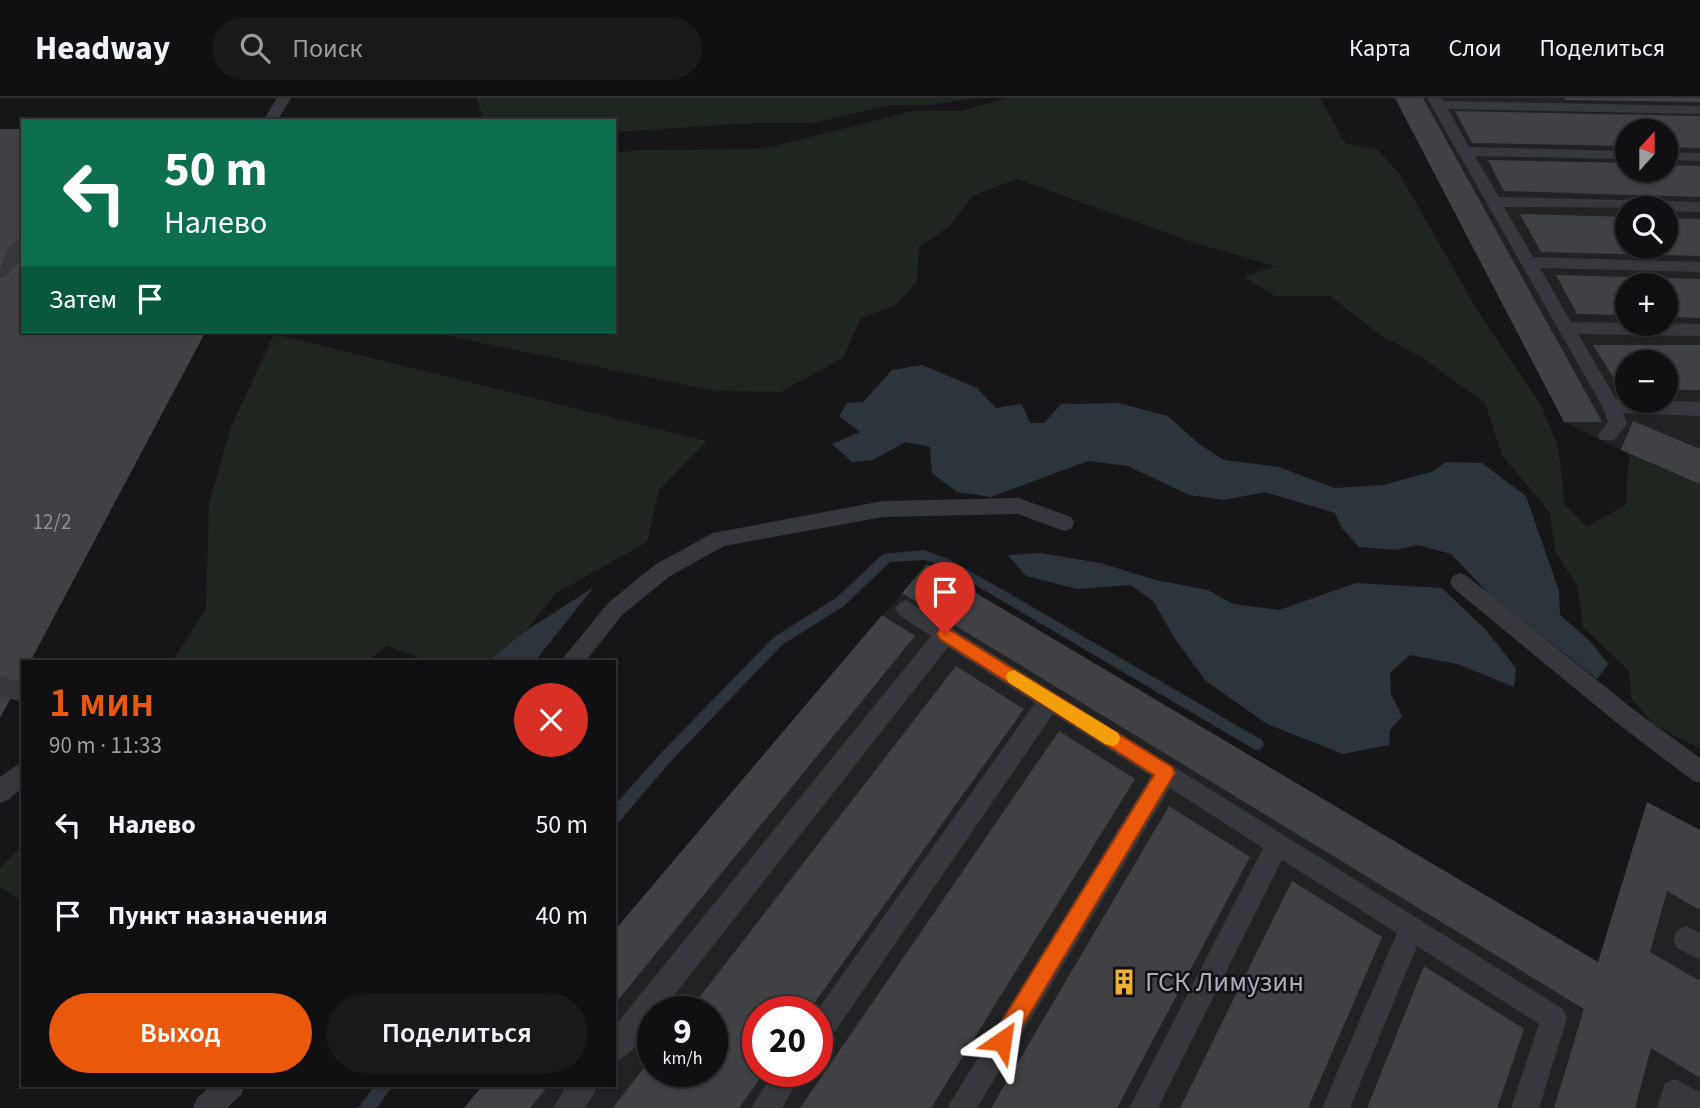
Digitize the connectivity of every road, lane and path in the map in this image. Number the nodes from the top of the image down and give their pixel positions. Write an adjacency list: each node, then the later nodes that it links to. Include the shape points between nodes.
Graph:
1 (284, 98): 4 (lane)
2 (1436, 101): 3 (lane); 5 (lane)
3 (1700, 110)
4 (271, 119)
5 (1465, 151): 6 (lane); 9 (lane)
6 (1615, 155)
7 (1678, 156): 8 (lane)
8 (1700, 157)
9 (1494, 202): 10 (lane); 12 (lane)
10 (1700, 207)
11 (21, 245): 14 (lane)
12 (1529, 262): 13 (lane); 15 (lane)
13 (1700, 267)
14 (0, 273)
15 (1566, 328): 16 (lane); 17 (lane)
16 (1700, 330)
17 (1611, 406): 18 (lane); 19 (lane, via 1618,424)
18 (1700, 409)
19 (1607, 435)
20 (1064, 523): 24 (lane, via 1019,506 883,509 720,539 653,578 615,609)
21 (1460, 582): 28 (lane)
22 (906, 609): 23 (lane)
23 (945, 634): 27 (lane); 35 (lane)
24 (573, 660)
25 (0, 685): 26 (lane)
26 (21, 691)
27 (1050, 700): 29 (lane); 34 (lane)
28 (1700, 772)
29 (1166, 773): 32 (lane); 42 (lane)
30 (21, 774): 31 (lane)
31 (0, 792)
32 (1278, 843): 33 (lane); 43 (lane)
33 (1412, 928): 44 (lane); 45 (lane, via 1554,1018)
34 (833, 1010)
35 (616, 1046)
36 (229, 1087): 39 (lane)
37 (583, 1087): 40 (lane)
38 (779, 1087): 41 (lane)
39 (207, 1108)
40 (567, 1108)
41 (765, 1108)
42 (961, 1108)
43 (1143, 1108)
44 (1336, 1108)
45 (1525, 1108)
46 (1671, 1108): 47 (lane, via 1675,1093)
47 (1700, 1108)

